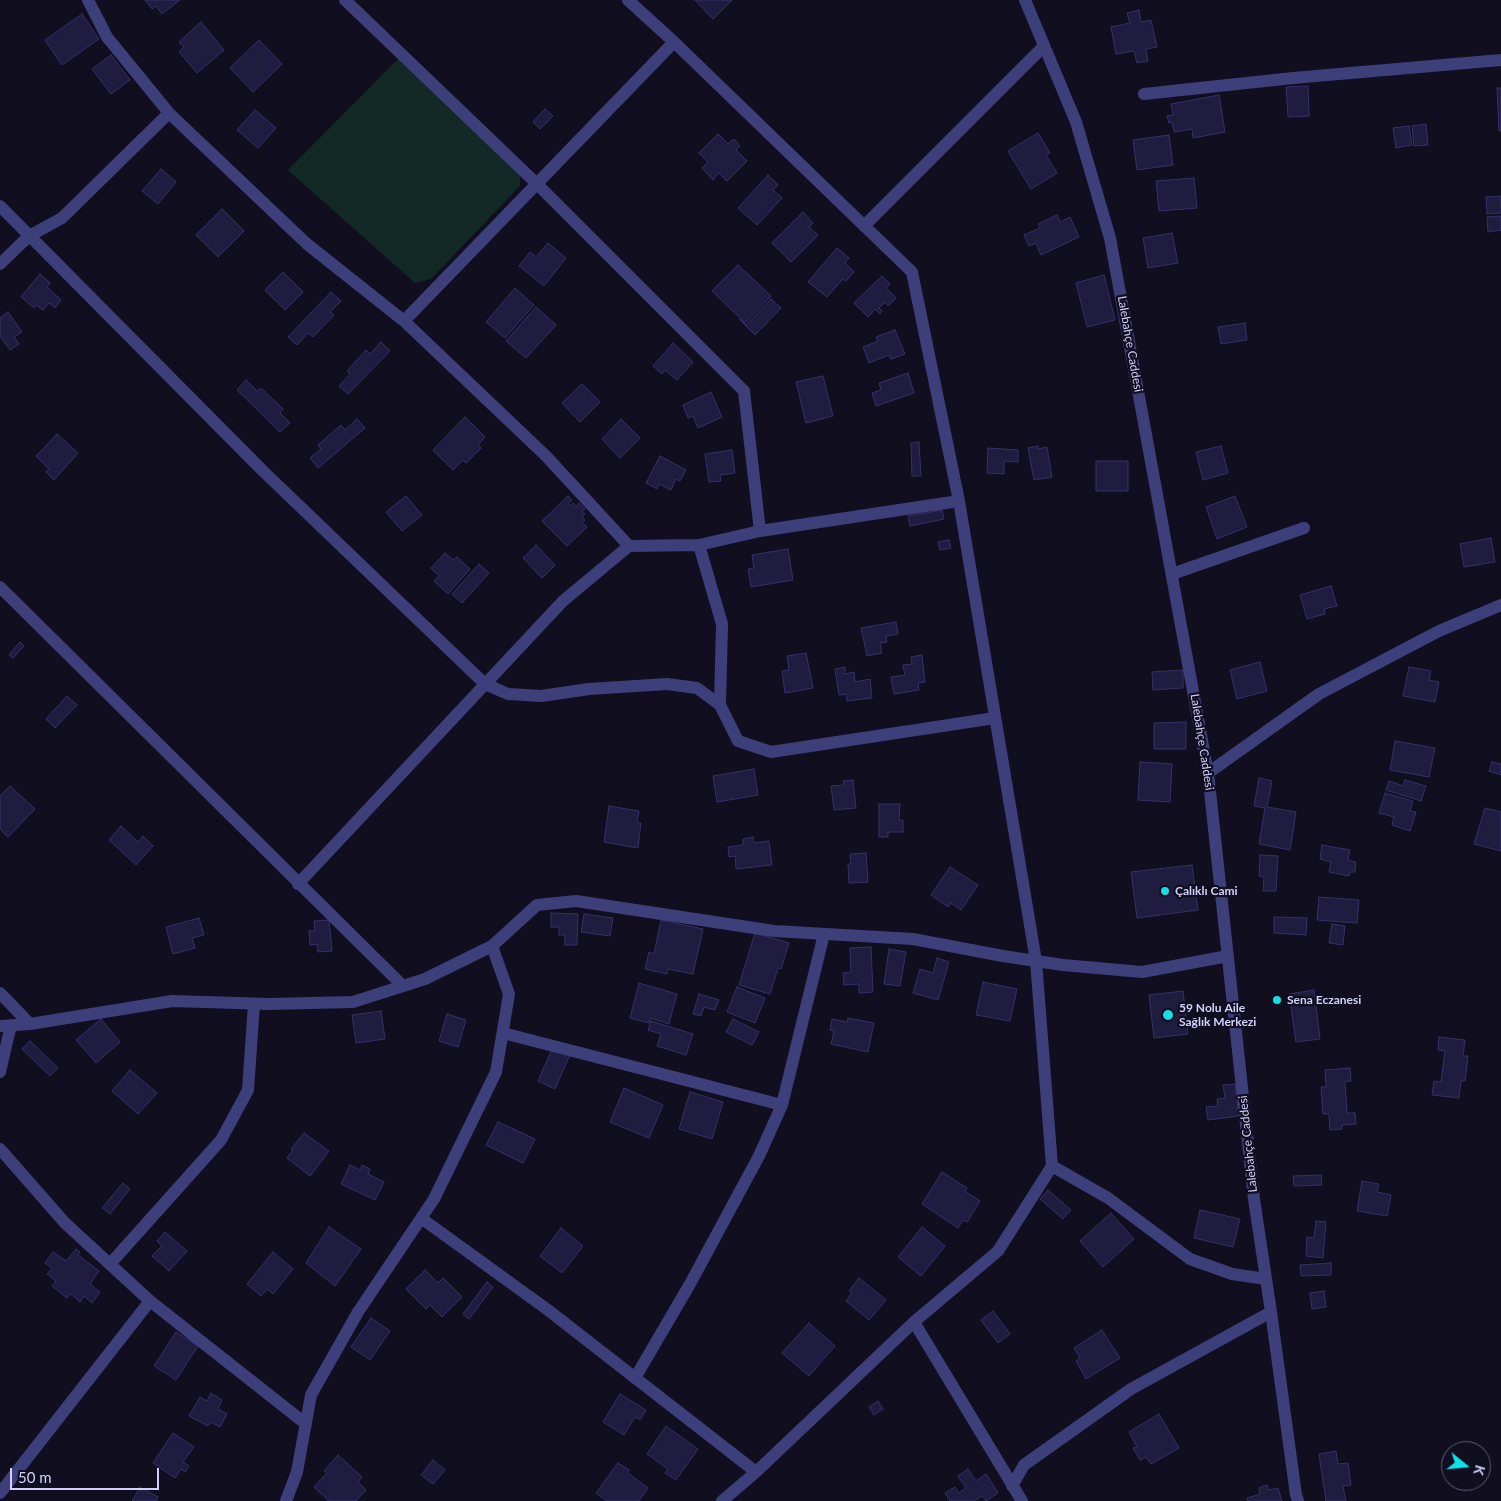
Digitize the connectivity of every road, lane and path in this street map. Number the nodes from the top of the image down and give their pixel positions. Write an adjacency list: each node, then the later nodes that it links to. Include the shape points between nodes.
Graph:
1 (88, 0): 9 (street, via 107,37)
2 (345, 0): 10 (street)
3 (628, 0): 5 (street)
4 (1025, 0): 6 (street, Lalebahçe Caddesi)
5 (674, 42): 10 (street); 12 (street)
6 (1044, 46): 12 (street); 21 (street, Lalebahçe Caddesi, via 1076,122 1110,238)
7 (1501, 60): 8 (street)
8 (1144, 94)
9 (169, 113): 13 (street, via 62,218); 15 (street, via 307,244)
10 (537, 184): 15 (street); 18 (street, via 744,391)
11 (0, 206): 13 (street)
12 (864, 226): 16 (street, via 912,272)
13 (29, 236): 14 (street); 24 (street, via 262,470)
14 (0, 264)
15 (404, 321): 20 (street, via 546,456)
16 (959, 502): 18 (street); 26 (street)
17 (1304, 528): 21 (street)
18 (760, 531): 19 (street)
19 (699, 545): 20 (street); 25 (street, via 722,624)
20 (630, 546): 24 (street, via 563,601)
21 (1172, 574): 27 (street, Lalebahçe Caddesi)
22 (0, 587): 28 (street)
23 (1501, 605): 27 (street, via 1439,631 1320,694)
24 (485, 684): 25 (street, via 508,694 541,696 667,684 697,688); 28 (street)
25 (720, 705): 26 (street, via 738,741 772,752)
26 (995, 718): 32 (street)
27 (1208, 772): 31 (street, Lalebahçe Caddesi)
28 (298, 884): 33 (street)
29 (824, 934): 30 (street, via 774,931 576,901 538,906); 32 (street, via 913,939); 40 (street)
30 (492, 946): 33 (street, via 425,979); 38 (street, via 509,994)
31 (1228, 956): 32 (street, via 1142,972); 45 (street, Lalebahçe Caddesi, via 1254,1199)
32 (1036, 961): 42 (street)
33 (403, 986): 35 (street, via 353,1002)
34 (0, 993): 36 (street)
35 (254, 1004): 36 (street, via 172,1001); 44 (street, via 248,1090 221,1140)
36 (30, 1024): 37 (street)
37 (5, 1026): 39 (street)
38 (503, 1032): 40 (street); 43 (street, via 496,1072 434,1199)
39 (0, 1072)
40 (782, 1105): 49 (street, via 759,1156)
41 (0, 1149): 44 (street, via 65,1223)
42 (1052, 1166): 45 (street, via 1108,1198 1190,1259 1232,1274); 48 (street, via 998,1251)
43 (421, 1218): 49 (street); 50 (street, via 358,1312 311,1395)
44 (110, 1264): 46 (street)
45 (1266, 1279): 47 (street, Lalebahçe Caddesi)
46 (150, 1301): 50 (street); 53 (street)
47 (1271, 1312): 52 (street, via 1131,1389 1024,1465); 57 (street, Lalebahçe Caddesi)
48 (914, 1322): 51 (street); 52 (street)
49 (635, 1378): 51 (street)
50 (306, 1424): 54 (street, via 297,1472)
51 (756, 1472): 55 (street)
52 (1012, 1486): 56 (street)
53 (0, 1493)
54 (286, 1501)
55 (722, 1501)
56 (1022, 1501)
57 (1298, 1501)

